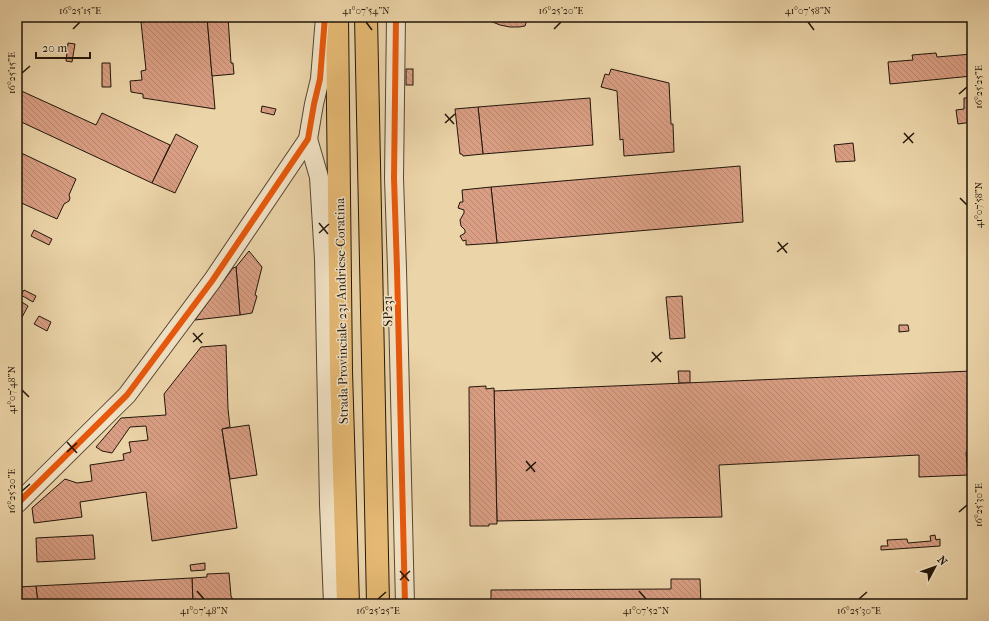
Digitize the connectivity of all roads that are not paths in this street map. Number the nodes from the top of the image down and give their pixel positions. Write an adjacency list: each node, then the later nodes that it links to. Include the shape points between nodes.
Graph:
1 (325, 17): 5 (street, via 320,79)
2 (337, 17): 8 (highway, Strada Provinciale 231 Andriese-Coratina, via 341,372)
3 (366, 17): 9 (highway, SP231)
4 (396, 17): 10 (street, SP231, via 394,178)
5 (308, 139): 6 (street, via 212,281 127,395); 7 (street, via 319,177 324,252)
6 (17, 504)
7 (333, 604)
8 (348, 604)
9 (378, 604)
10 (405, 604)

